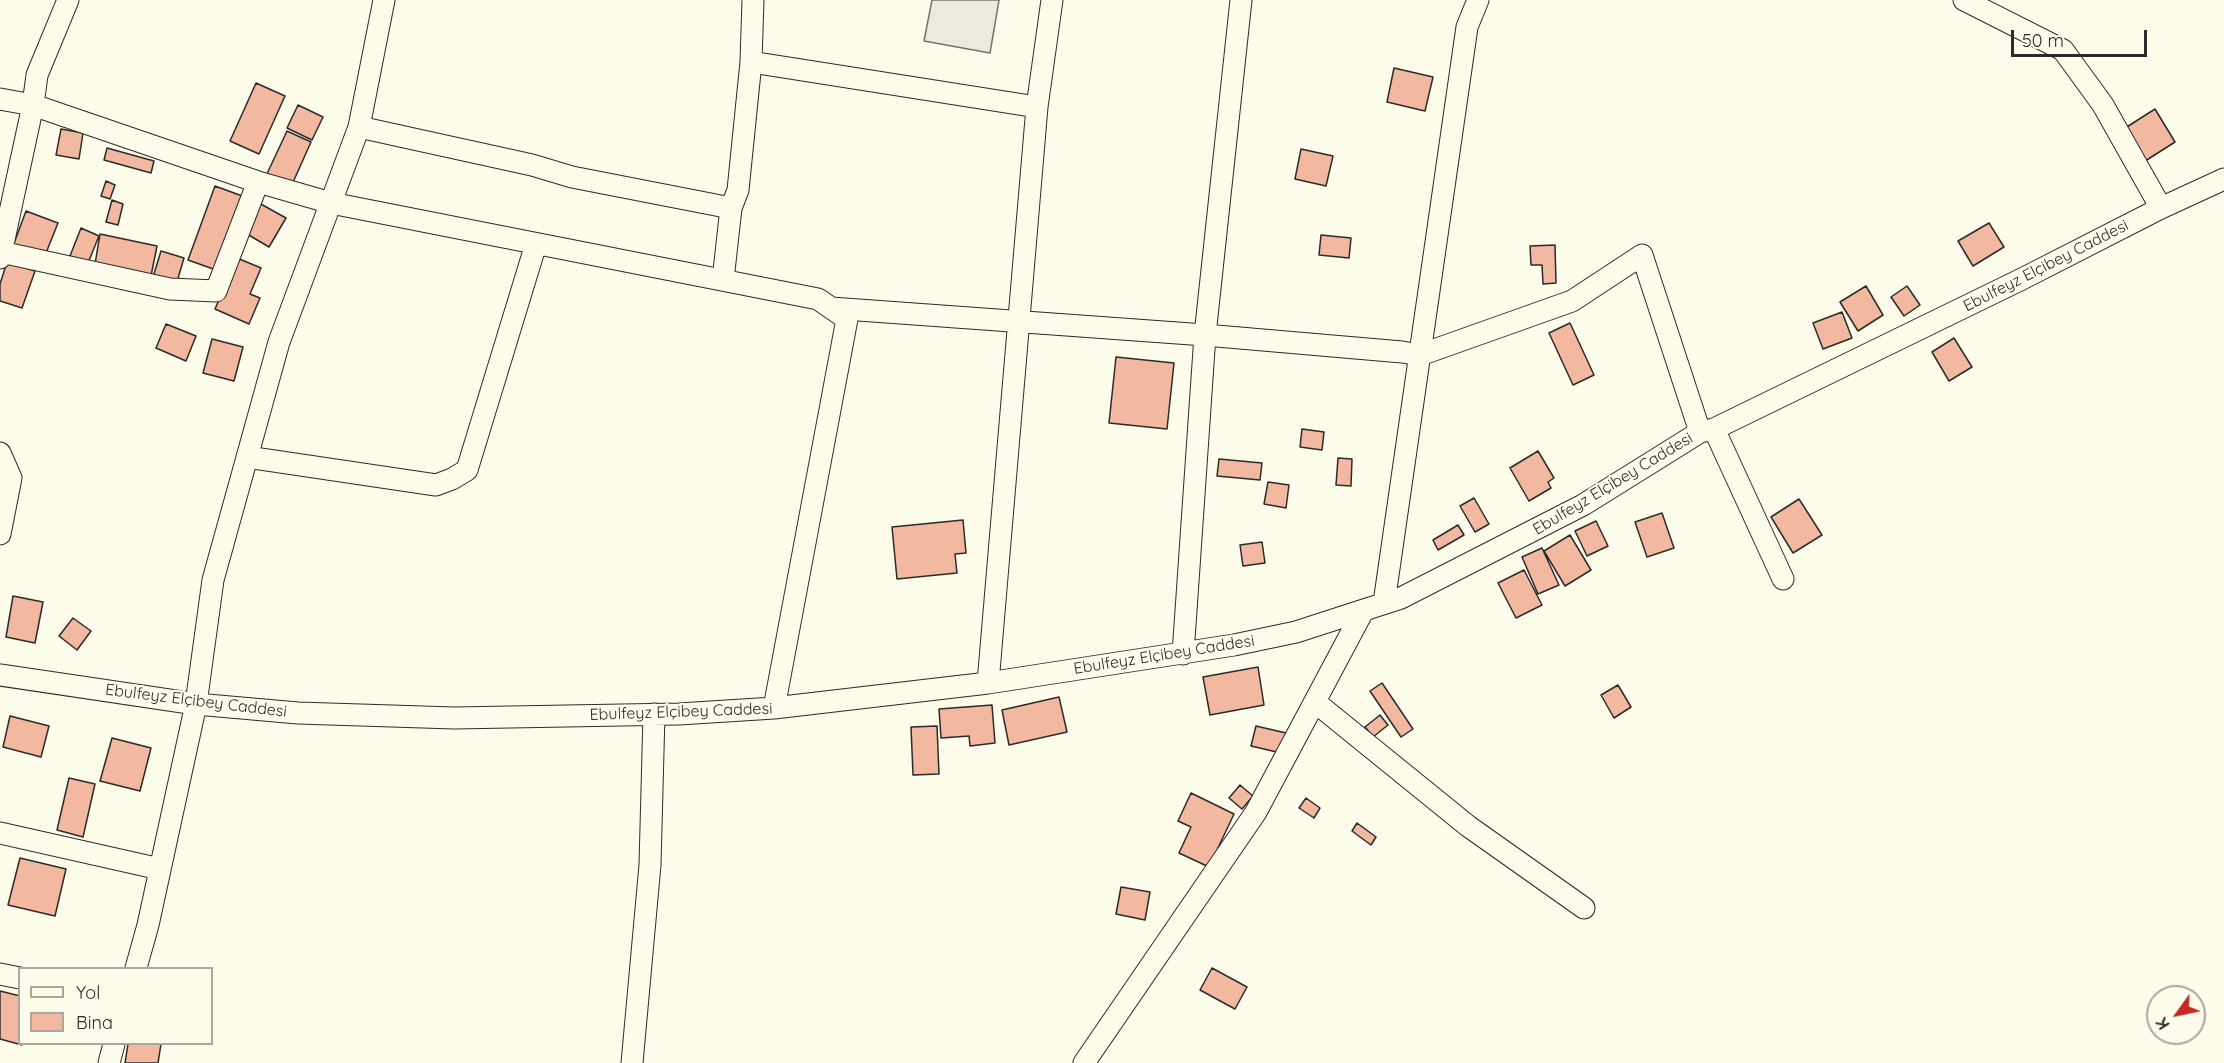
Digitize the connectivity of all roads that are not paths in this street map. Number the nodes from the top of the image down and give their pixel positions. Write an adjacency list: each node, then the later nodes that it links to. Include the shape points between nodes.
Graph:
1 (68, 0): 10 (street, via 37,75)
2 (384, 0): 12 (street)
3 (753, 0): 8 (street)
4 (1052, 0): 11 (street)
5 (1241, 0): 23 (street)
6 (1478, 0): 24 (street, via 1467,27)
7 (1964, 0): 17 (street, via 2063,50 2103,105)
8 (751, 62): 11 (street); 16 (street, via 738,190)
9 (0, 99): 10 (street)
10 (33, 105): 14 (street); 19 (street)
11 (1037, 107): 22 (street)
12 (359, 127): 15 (street); 16 (street, via 572,177)
13 (2224, 179): 17 (street, Ebulfeyz Elçibey Caddesi)
14 (258, 182): 15 (street); 19 (street, via 216,291 170,289)
15 (331, 203): 18 (street); 27 (street, via 279,342)
16 (731, 208): 20 (street)
17 (2161, 208): 25 (street, Ebulfeyz Elçibey Caddesi)
18 (536, 244): 20 (street); 27 (street, via 467,470 436,485)
19 (1, 255)
20 (723, 280): 21 (street, via 818,299)
21 (831, 308): 22 (street); 37 (street, via 847,319)
22 (1017, 322): 23 (street); 34 (street)
23 (1205, 335): 24 (street); 32 (street)
24 (1420, 355): 25 (street, via 1572,301 1642,255); 30 (street)
25 (1707, 431): 29 (street); 30 (street, Ebulfeyz Elçibey Caddesi, via 1583,505 1401,598)
26 (0, 453): 28 (street, via 11,478)
27 (247, 458): 36 (street, via 213,580)
28 (0, 534)
29 (1783, 579)
30 (1383, 603): 31 (street, Ebulfeyz Elçibey Caddesi)
31 (1363, 611): 32 (street, Ebulfeyz Elçibey Caddesi, via 1296,632); 35 (street)
32 (1183, 654): 34 (street, Ebulfeyz Elçibey Caddesi)
33 (0, 675): 36 (street, Ebulfeyz Elçibey Caddesi)
34 (988, 683): 37 (street, Ebulfeyz Elçibey Caddesi)
35 (1315, 702): 41 (street, via 1468,825); 48 (street, via 1256,812)
36 (196, 704): 38 (street, Ebulfeyz Elçibey Caddesi, via 298,713 454,718); 40 (street)
37 (774, 708): 38 (street, Ebulfeyz Elçibey Caddesi)
38 (654, 714): 47 (street, via 650,865)
39 (0, 833): 40 (street)
40 (160, 869): 42 (street)
41 (1584, 908)
42 (137, 967)
43 (0, 974): 44 (street)
44 (18, 978)
45 (114, 1045): 46 (street)
46 (109, 1063)
47 (632, 1063)
48 (1084, 1063)

